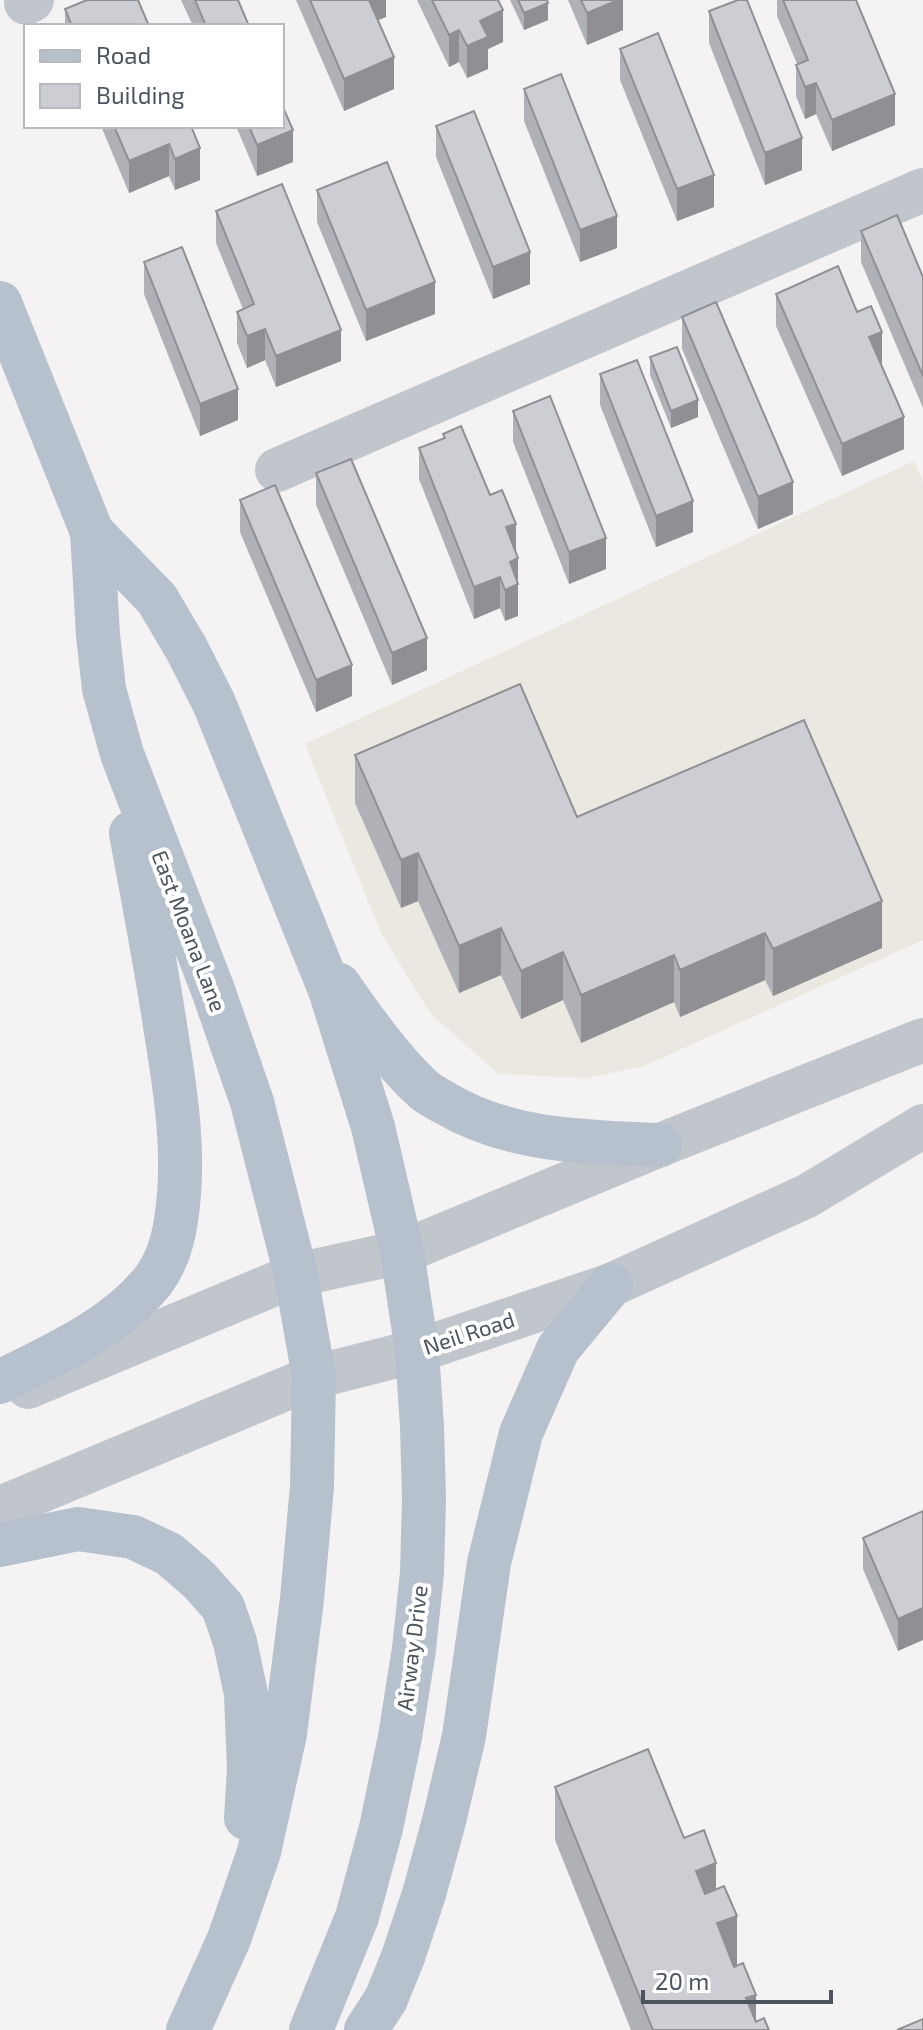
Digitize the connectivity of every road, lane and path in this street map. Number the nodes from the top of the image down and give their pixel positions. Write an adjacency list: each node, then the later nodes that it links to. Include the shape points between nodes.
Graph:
1 (923, 190): 3 (street)
2 (0, 303): 4 (main road, East Moana Lane)
3 (277, 470)
4 (92, 532): 5 (main road, East Moana Lane); 6 (main road, East Moana Lane, via 157,599 186,648 214,703)
5 (104, 689): 11 (main road, East Moana Lane, via 122,754 252,1102); 15 (main road, via 174,1083 180,1167 176,1220 169,1253 153,1281 126,1308 90,1334)
6 (314, 950): 9 (main road, via 391,1054 426,1091 463,1114 559,1140); 10 (main road, East Moana Lane, via 373,1127)
7 (923, 1040): 9 (street)
8 (923, 1126): 12 (street, Neil Road, via 807,1196)
9 (660, 1145): 10 (street)
10 (402, 1252): 11 (street); 13 (main road, Airway Drive)
11 (296, 1275): 14 (main road, East Moana Lane); 16 (street)
12 (611, 1285): 13 (street, Neil Road); 22 (main road, via 558,1349 521,1433 489,1563 464,1736 444,1821 403,1957)
13 (417, 1351): 14 (street, Neil Road); 21 (main road, Airway Drive, via 423,1543 407,1693 381,1828 357,1917)
14 (314, 1377): 17 (street, Neil Road); 19 (main road, via 312,1486 285,1734 259,1852)
15 (0, 1382)
16 (0, 1399)
17 (0, 1508)
18 (0, 1545): 19 (main road, via 78,1529 133,1537 169,1554 223,1607 246,1694 249,1769)
19 (229, 1939): 20 (main road)
20 (188, 2030)
21 (311, 2030)
22 (366, 2030)

